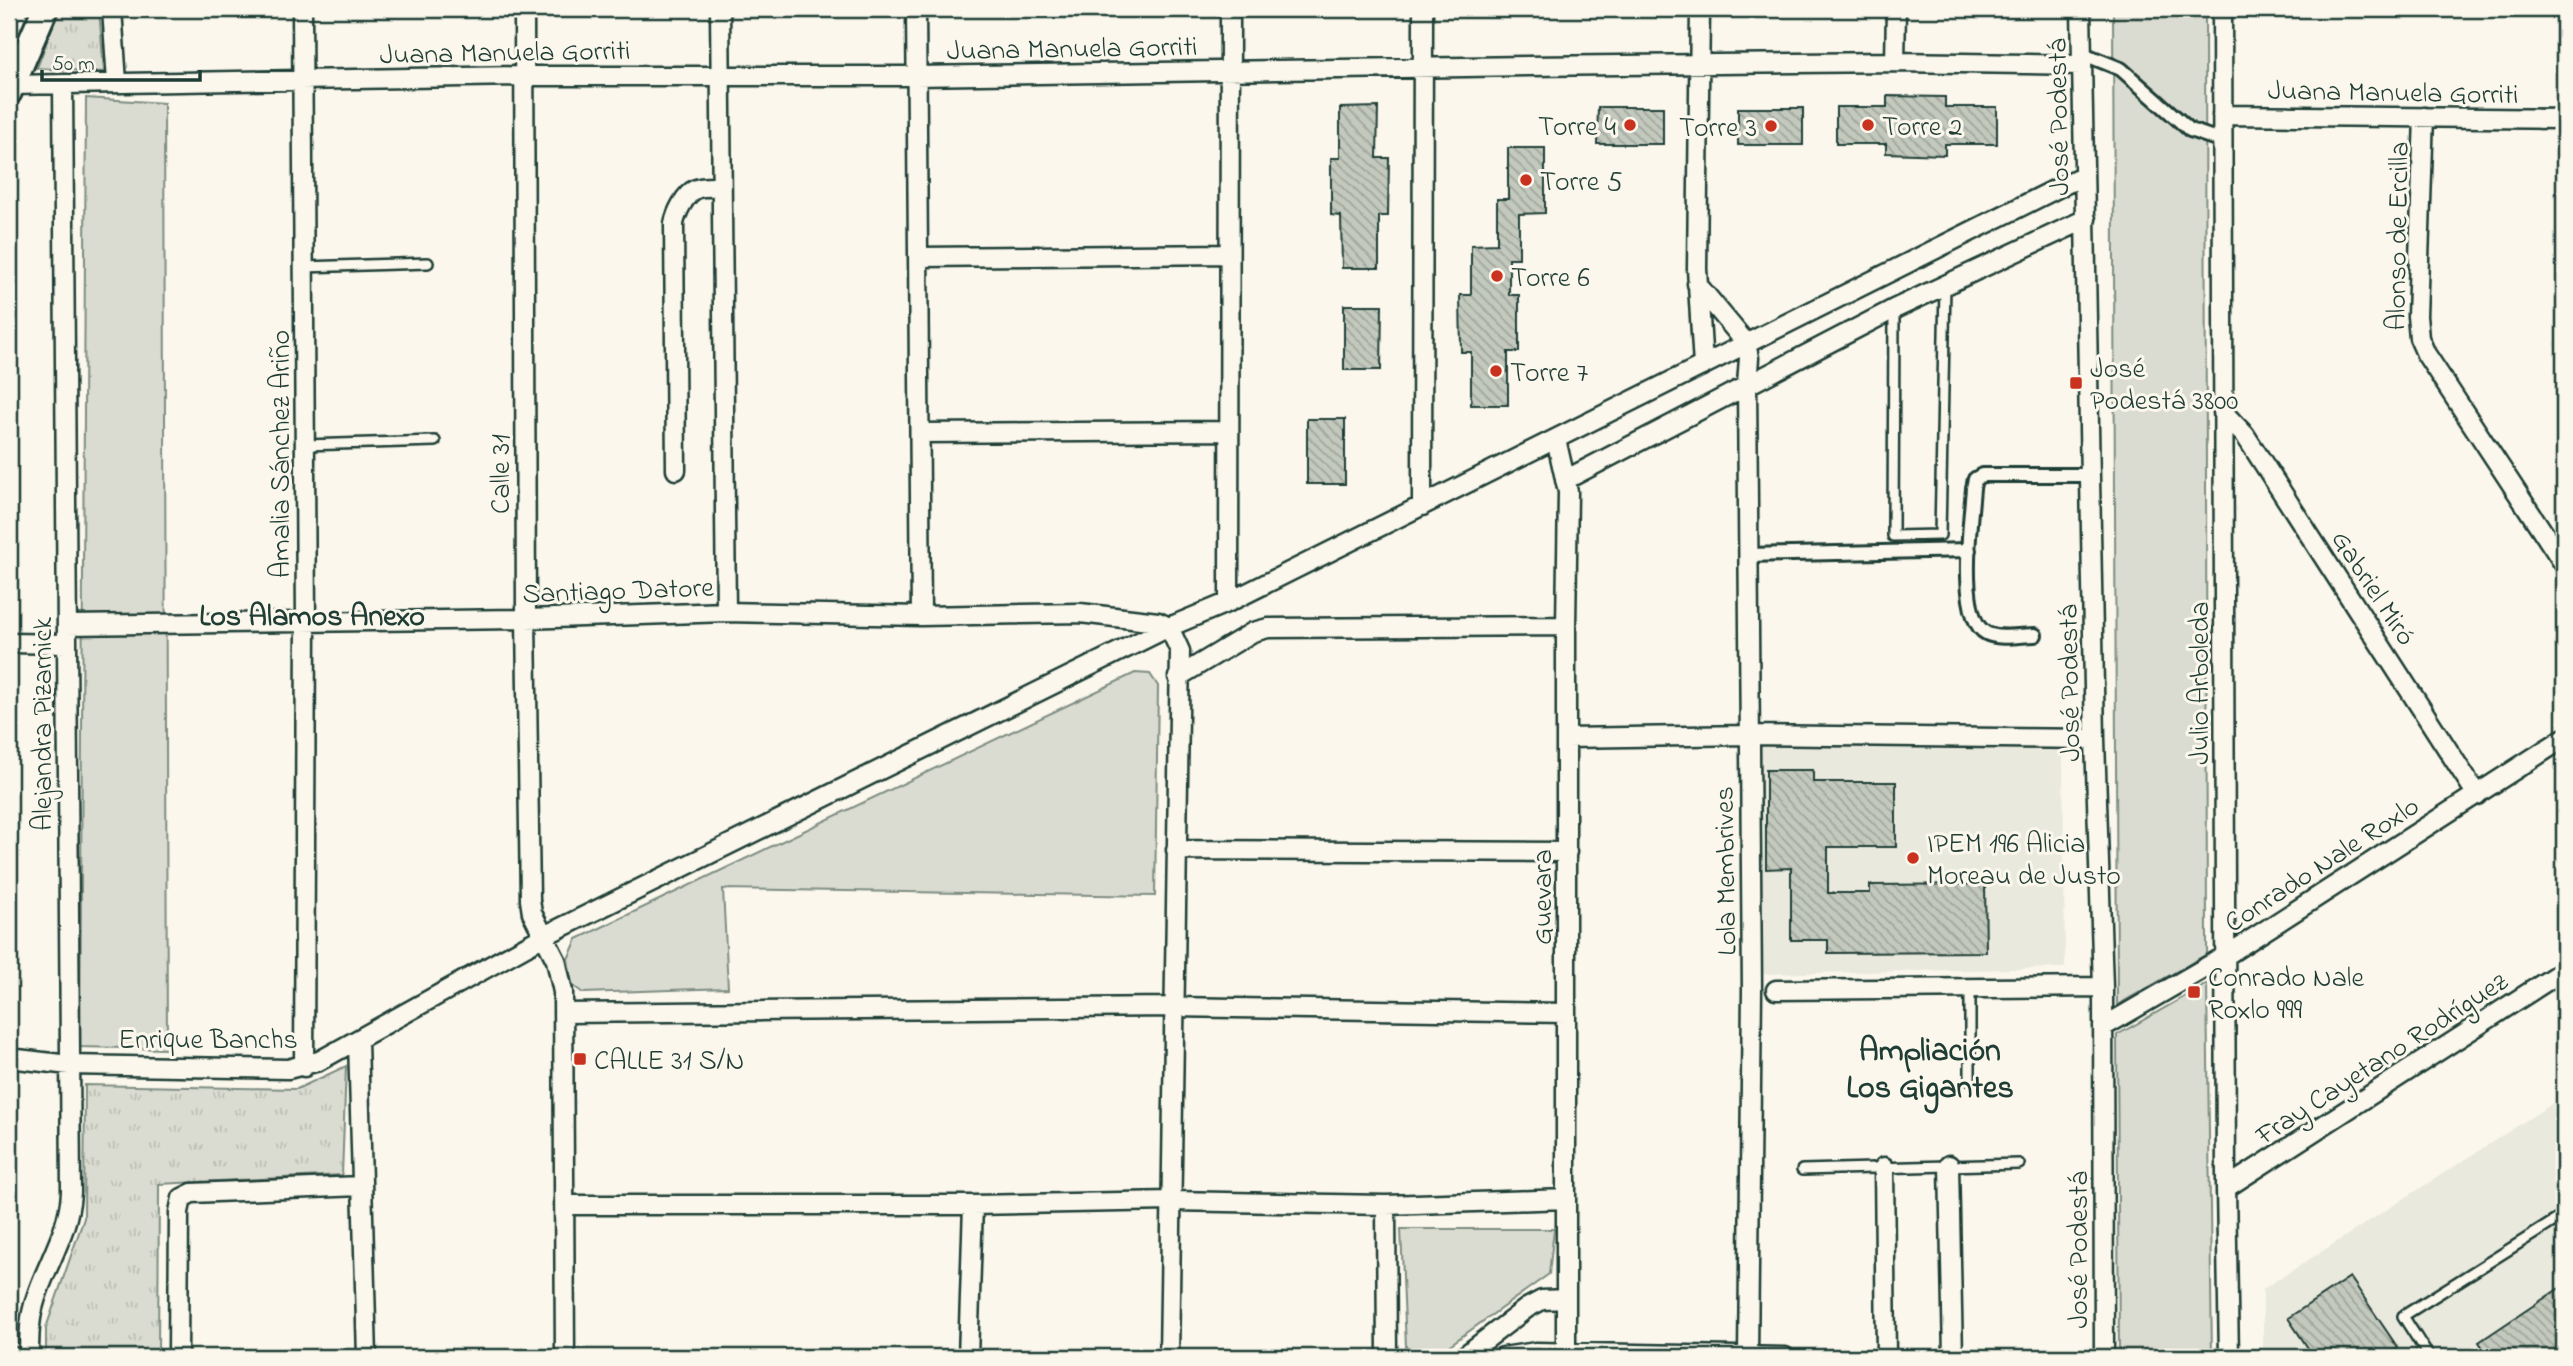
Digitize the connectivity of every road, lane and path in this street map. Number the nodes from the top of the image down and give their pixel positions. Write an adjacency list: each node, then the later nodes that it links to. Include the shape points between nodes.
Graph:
1 (45, 9): 24 (main road)
2 (112, 9): 22 (street)
3 (302, 9): 21 (street, Amalia Sánchez Ariño)
4 (524, 9): 19 (street, Calle 31)
5 (720, 9): 18 (street)
6 (916, 9): 20 (street)
7 (1230, 9): 17 (street)
8 (1423, 9): 16 (street)
9 (1700, 9): 15 (street)
10 (1895, 9): 14 (street)
11 (2081, 9): 13 (street, José Podestá)
12 (2222, 9): 25 (street, Julio Arboleda)
13 (2081, 59): 14 (street, Juana Manuela Gorriti); 28 (street, via 2121,69 2190,131); 29 (street, José Podestá)
14 (1895, 62): 15 (street, Juana Manuela Gorriti)
15 (1700, 65): 16 (street, Juana Manuela Gorriti); 36 (street)
16 (1422, 67): 17 (street, Juana Manuela Gorriti); 51 (street)
17 (1231, 72): 20 (street, Juana Manuela Gorriti); 32 (street)
18 (719, 75): 19 (street, Juana Manuela Gorriti); 20 (street, Juana Manuela Gorriti); 30 (street)
19 (524, 76): 21 (street, Juana Manuela Gorriti); 58 (street, Calle 31)
20 (916, 76): 33 (street)
21 (303, 79): 22 (street, Juana Manuela Gorriti); 35 (street, Amalia Sánchez Ariño)
22 (117, 82): 23 (street, Juana Manuela Gorriti)
23 (63, 84): 24 (street, Juana Manuela Gorriti); 60 (street, Alejandra Pizarnick)
24 (10, 89)
25 (2222, 115): 26 (street, Juana Manuela Gorriti); 28 (street, Julio Arboleda)
26 (2424, 117): 27 (street, Juana Manuela Gorriti); 54 (street, Alonso de Ercilla, via 2419,338)
27 (2564, 119)
28 (2222, 141): 42 (street, Julio Arboleda)
29 (2084, 175): 31 (street, José Podestá); 39 (street, Enrique Banchs)
30 (720, 187): 48 (street, via 691,193 674,224); 56 (street)
31 (2086, 219): 37 (street); 49 (street, José Podestá)
32 (1228, 254): 33 (street); 43 (street)
33 (920, 257): 44 (street)
34 (428, 263): 35 (lane)
35 (304, 267): 47 (street, Amalia Sánchez Ariño)
36 (1698, 284): 39 (street); 40 (street)
37 (1945, 284): 38 (street); 38 (lane, via 1940,535 1893,536)
38 (1894, 309): 41 (street)
39 (1746, 344): 40 (street, Enrique Banchs); 41 (street, Lola Membrives)
40 (1703, 366): 45 (street, Enrique Banchs)
41 (1747, 384): 50 (street); 53 (street, Lola Membrives)
42 (2223, 412): 71 (street, Gabriel Miró, via 2245,435); 75 (street, Julio Arboleda)
43 (1228, 431): 44 (street); 55 (street)
44 (921, 433): 57 (street)
45 (1556, 439): 50 (street, Guevara); 51 (street, Enrique Banchs)
46 (435, 441): 47 (lane)
47 (305, 445): 59 (street, Amalia Sánchez Ariño)
48 (676, 470)
49 (2091, 475): 52 (street, via 1982,475 1975,479); 70 (street, José Podestá)
50 (1565, 480): 61 (street, Guevara)
51 (1422, 506): 55 (street, Enrique Banchs)
52 (1969, 550): 53 (street); 63 (street, via 1975,623 1994,636)
53 (1749, 555): 67 (street, Lola Membrives)
54 (2564, 564)
55 (1229, 603): 62 (street, Enrique Banchs)
56 (726, 612): 57 (street, Santiago Datore); 58 (street, Santiago Datore)
57 (921, 616): 62 (street, Santiago Datore, via 1080,613)
58 (526, 619): 59 (street, Santiago Datore); 74 (street, Calle 31, via 530,900)
59 (306, 621): 60 (street, Santiago Datore); 87 (street, Amalia Sánchez Ariño)
60 (67, 625): 65 (street, Alejandra Pizarnick)
61 (1566, 626): 66 (street, via 1268,628 1253,632); 68 (street, Guevara)
62 (1169, 627): 66 (street, via 1180,651); 74 (street, Enrique Banchs)
63 (2035, 635)
64 (9, 643): 65 (street)
65 (67, 644): 86 (street, Alejandra Pizarnick)
66 (1178, 677): 72 (street)
67 (1748, 735): 68 (street); 70 (street); 112 (street, Lola Membrives, via 1752,990)
68 (1567, 738): 73 (street, Guevara)
69 (2564, 738): 71 (street, Conrado Nale Roxlo)
70 (2095, 739): 77 (street, José Podestá)
71 (2477, 794): 75 (street, Conrado Nale Roxlo)
72 (1176, 850): 73 (street); 80 (street)
73 (1567, 852): 82 (street, Guevara)
74 (544, 936): 81 (street, Calle 31, via 561,975); 84 (street, Enrique Banchs)
75 (2227, 955): 83 (street, Conrado Nale Roxlo); 94 (street, Julio Arboleda)
76 (2564, 970): 94 (street, Fray Cayetano Rodríguez)
77 (2103, 987): 78 (street); 83 (street, José Podestá)
78 (1970, 988): 79 (street); 88 (lane)
79 (1776, 990)
80 (1173, 1007): 81 (street); 82 (street); 96 (street)
81 (563, 1013): 97 (street, Calle 31)
82 (1566, 1013): 95 (street, Guevara)
83 (2103, 1027): 116 (street, José Podestá)
84 (358, 1041): 87 (street, Enrique Banchs); 93 (street)
85 (9, 1058): 86 (street, Enrique Banchs)
86 (69, 1065): 87 (street, Enrique Banchs); 103 (street, Alejandra Pizarnick, via 70,1208 31,1318)
87 (304, 1067)
88 (1970, 1080)
89 (2019, 1164): 90 (lane)
90 (1949, 1165): 91 (lane); 115 (street)
91 (1884, 1167): 92 (lane); 114 (street)
92 (1802, 1170)
93 (360, 1186): 104 (street, via 192,1193 182,1198); 105 (street)
94 (2226, 1188): 117 (street, Julio Arboleda)
95 (1566, 1199): 99 (street); 101 (street, Guevara)
96 (1171, 1201): 98 (street); 99 (street); 108 (street)
97 (565, 1205): 98 (street); 106 (street, Calle 31)
98 (973, 1205): 107 (street)
99 (1386, 1205): 109 (street)
100 (2564, 1215): 118 (lane, via 2403,1316)
101 (1566, 1299): 102 (street, Guevara); 110 (street, via 1542,1300 1527,1308)
102 (1566, 1355): 111 (street, via 1535,1352); 112 (street)
103 (29, 1357)
104 (178, 1357)
105 (367, 1357)
106 (565, 1357)
107 (968, 1357)
108 (1169, 1357)
109 (1387, 1357)
110 (1463, 1357)
111 (1503, 1357)
112 (1748, 1357): 113 (street)
113 (1785, 1357)
114 (1886, 1357)
115 (1953, 1357)
116 (2104, 1357)
117 (2229, 1357)
118 (2428, 1357)

